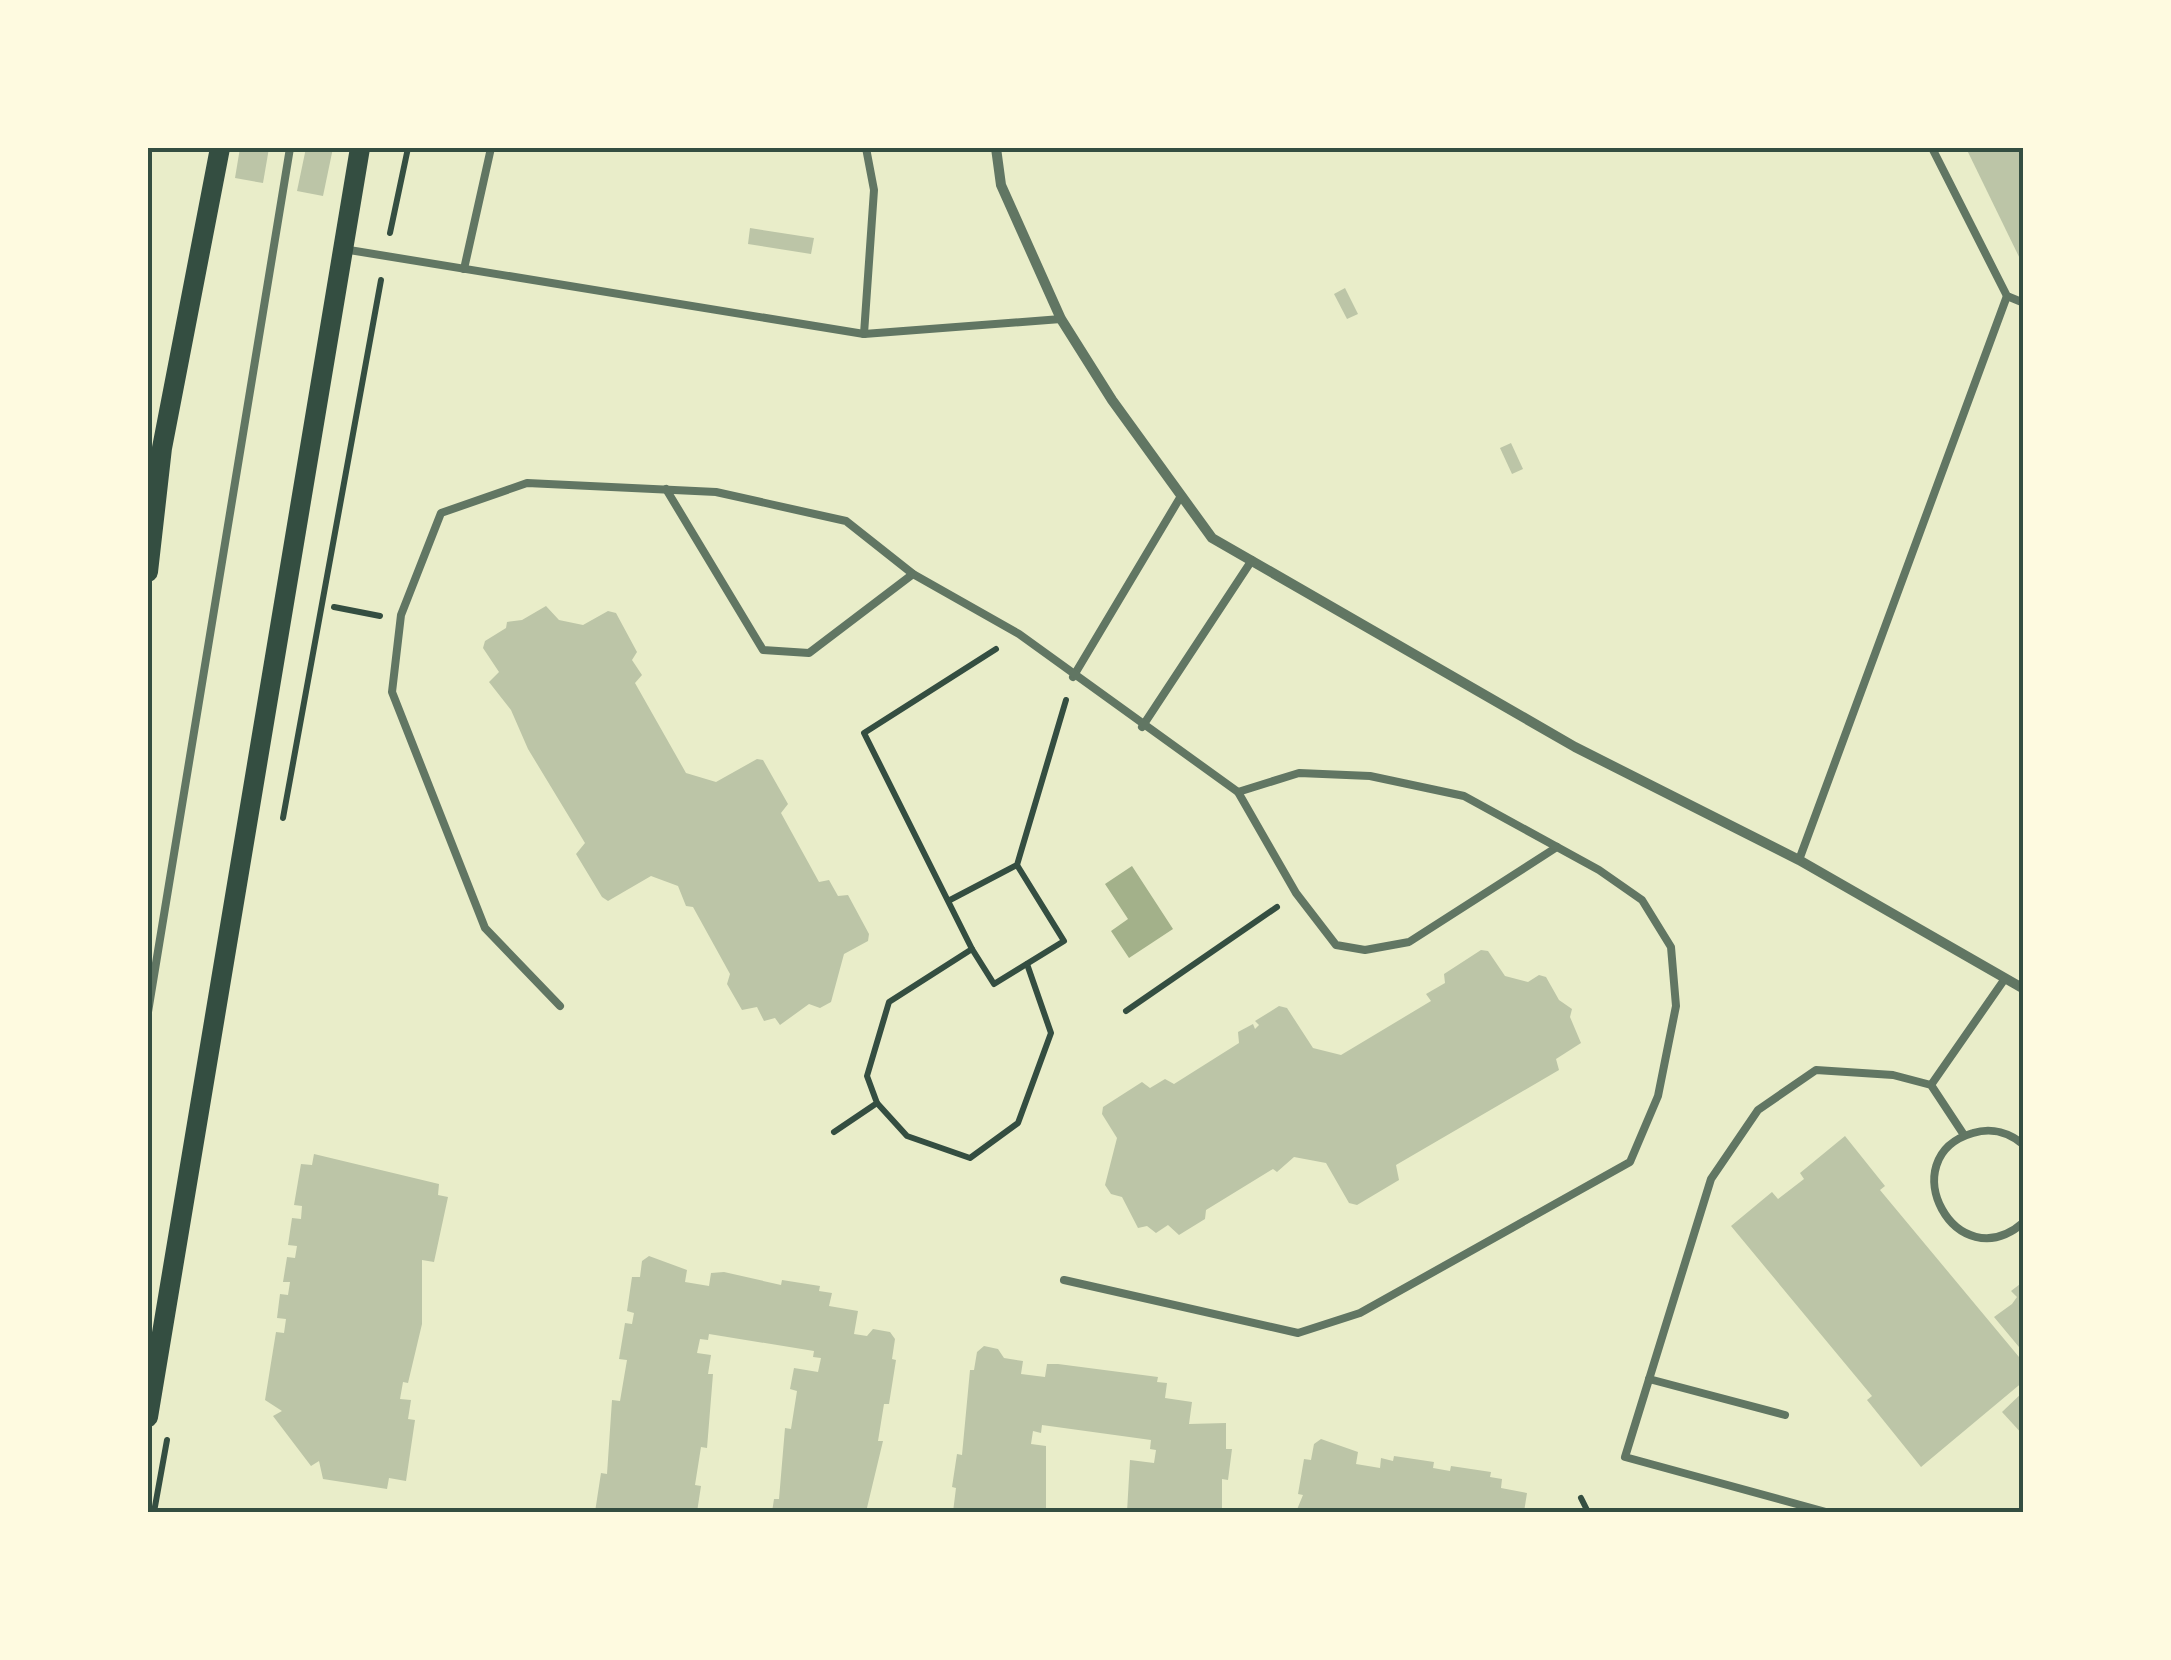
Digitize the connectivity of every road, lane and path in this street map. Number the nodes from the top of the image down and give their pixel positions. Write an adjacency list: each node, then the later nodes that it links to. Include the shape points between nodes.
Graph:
1 (220, 148): 19 (main road, via 162,448)
2 (290, 148): 39 (lane)
3 (360, 148): 9 (main road)
4 (408, 148): 10 (path)
5 (491, 148): 11 (lane)
6 (866, 148): 15 (lane, via 874,190)
7 (996, 148): 14 (street, via 1001,185)
8 (1932, 148): 12 (lane)
9 (340, 249): 10 (lane); 49 (main road)
10 (386, 256): 11 (lane); 27 (path)
11 (464, 268): 15 (lane)
12 (2007, 296): 13 (lane); 29 (lane)
13 (2024, 303)
14 (1061, 319): 15 (lane); 17 (street)
15 (864, 334)
16 (666, 489): 20 (lane, via 716,492 846,521); 20 (lane, via 763,650 809,653); 37 (lane, via 527,483 441,513 401,616 392,692 485,928)
17 (1181, 496): 18 (street, via 1212,538); 24 (lane)
18 (1252, 560): 25 (lane); 29 (street, via 1575,747)
19 (148, 568)
20 (913, 574): 23 (lane)
21 (334, 607): 22 (path)
22 (381, 616)
23 (1020, 634): 24 (lane); 32 (path, via 864,734)
24 (1073, 676): 25 (lane); 30 (path)
25 (1142, 727): 26 (lane)
26 (1238, 792): 28 (lane, via 1299,773 1370,776 1464,796); 31 (lane)
27 (282, 820)
28 (1557, 847): 31 (lane, via 1409,942 1365,950 1336,945); 46 (lane, via 1642,900 1672,948 1676,1006 1658,1096 1630,1162 1360,1314 1298,1333)
29 (1799, 860): 35 (street)
30 (1018, 865): 32 (path); 34 (path, via 1064,941)
31 (1296, 894): 38 (path)
32 (950, 900): 33 (path)
33 (972, 949): 34 (path, via 994,984); 41 (path, via 889,1002 868,1076)
34 (1027, 964): 41 (path, via 1051,1034 1018,1123 970,1158 907,1136)
35 (2004, 980): 36 (street); 40 (lane)
36 (2024, 989)
37 (560, 1006)
38 (1126, 1011)
39 (148, 1012)
40 (1932, 1084): 43 (lane); 47 (lane, via 1816,1070 1758,1110 1711,1179)
41 (878, 1103): 42 (path)
42 (834, 1132)
43 (1964, 1135): 44 (lane, via 2000,1132); 45 (lane, via 1950,1145 1934,1175 1940,1209 1981,1238)
44 (2024, 1145)
45 (2024, 1222)
46 (1064, 1280)
47 (1649, 1378): 48 (lane); 54 (lane, via 1625,1457)
48 (1785, 1415)
49 (148, 1417)
50 (168, 1436): 52 (path)
51 (1581, 1498): 53 (path)
52 (154, 1512)
53 (1588, 1512)
54 (1826, 1512)

